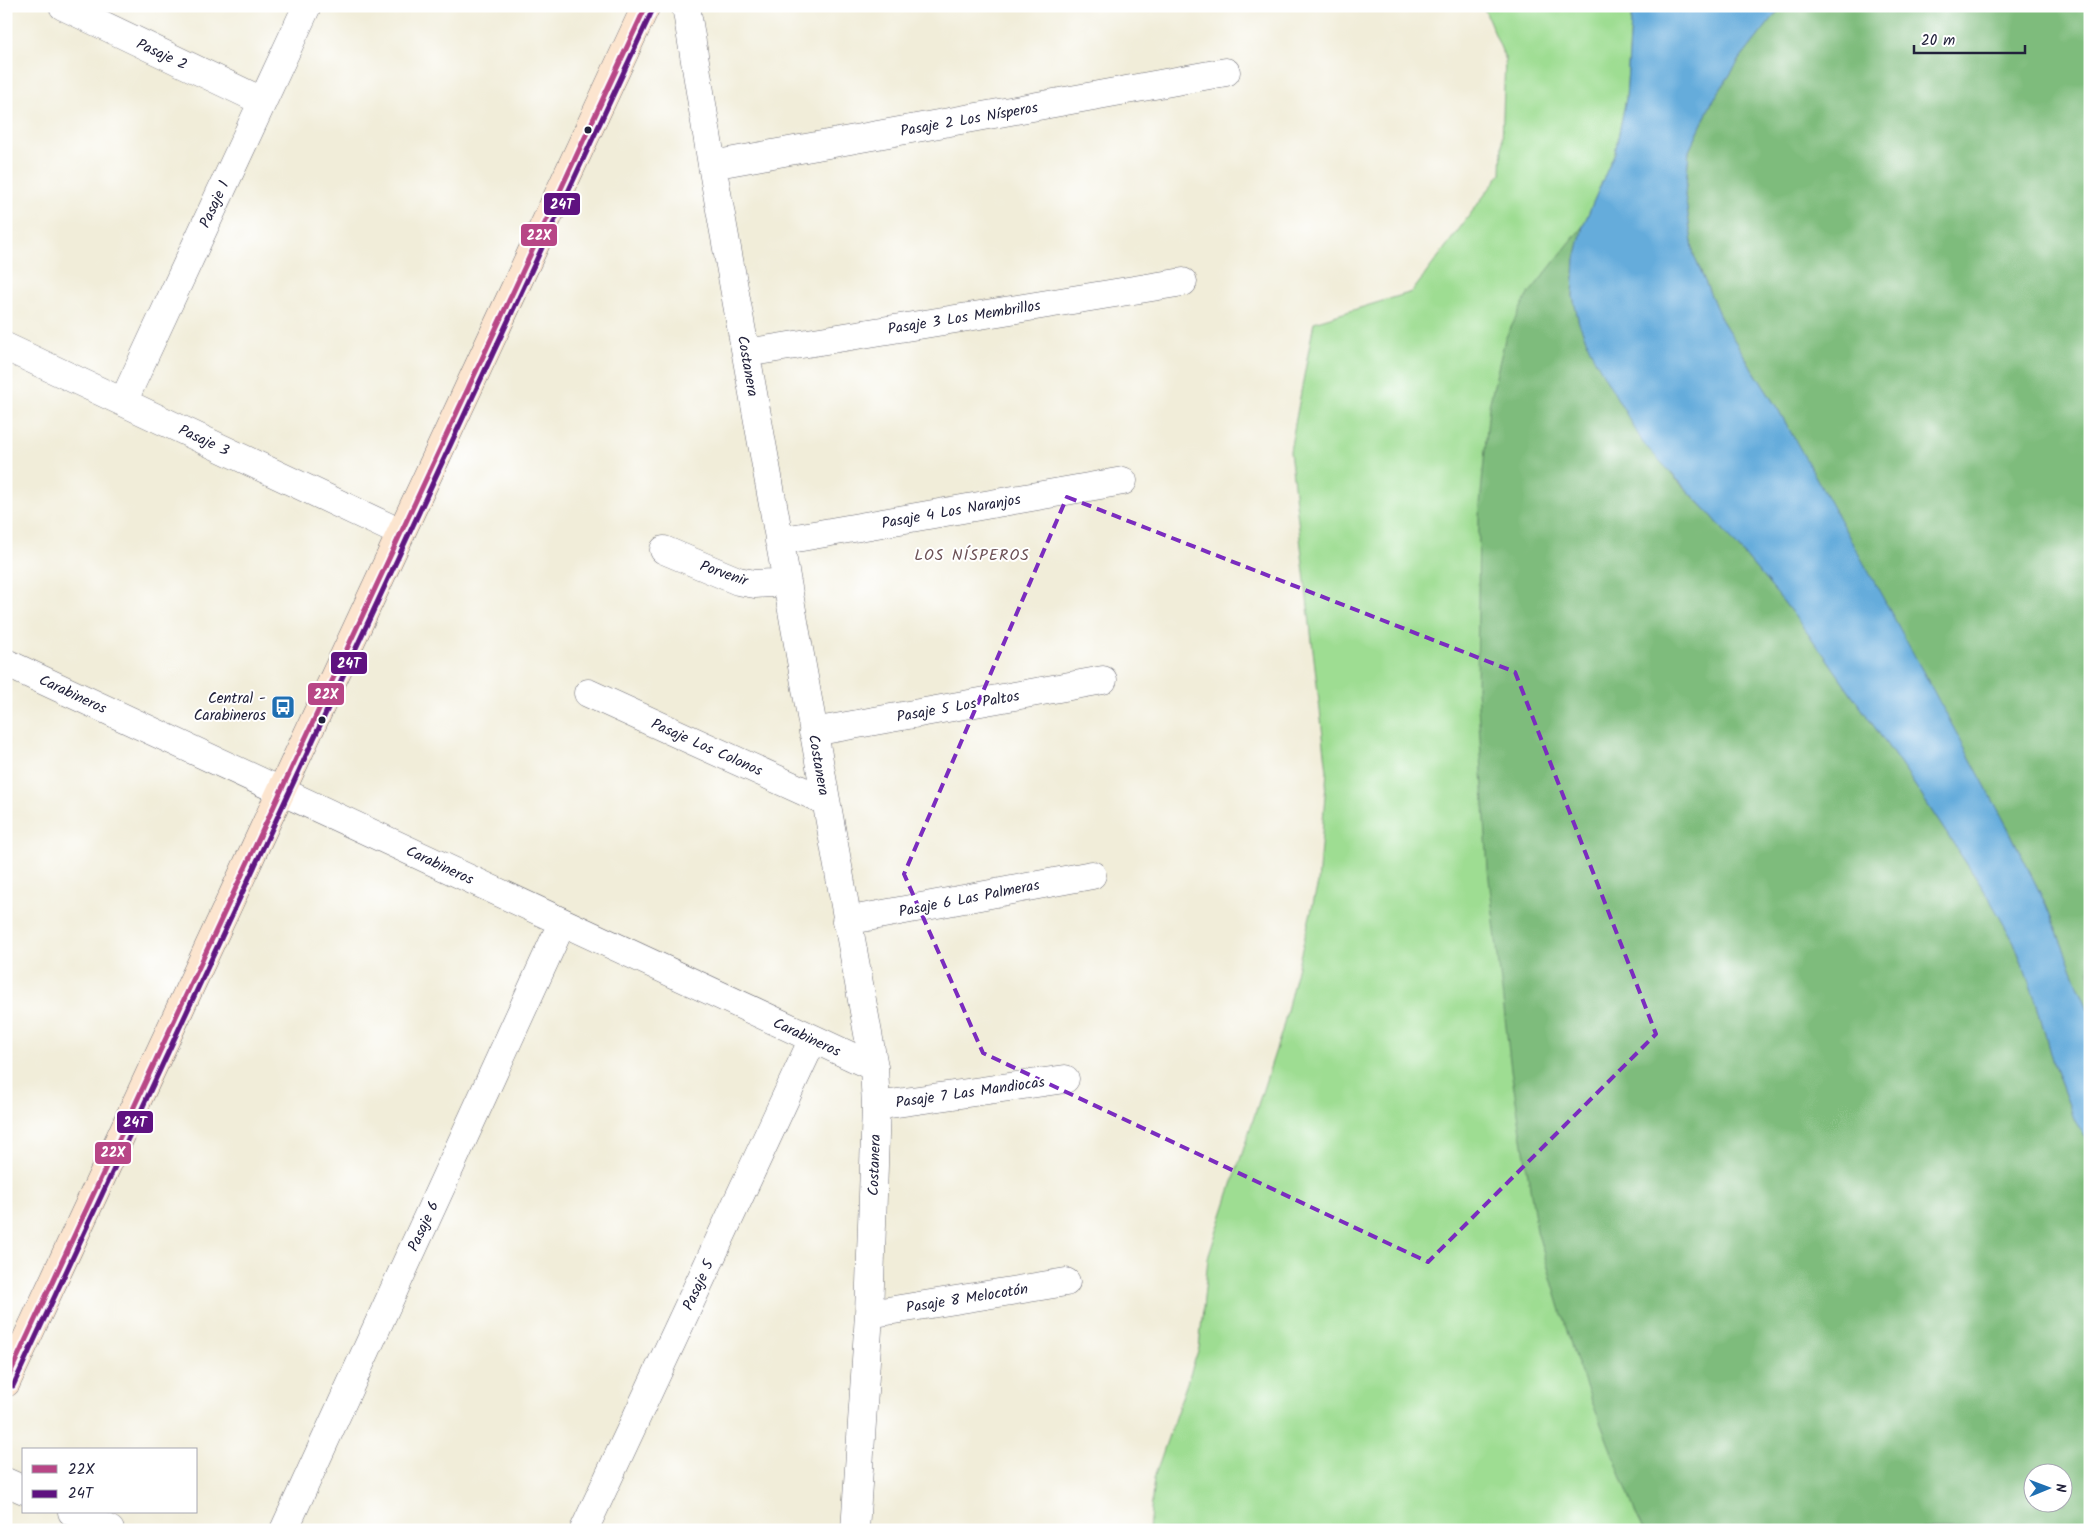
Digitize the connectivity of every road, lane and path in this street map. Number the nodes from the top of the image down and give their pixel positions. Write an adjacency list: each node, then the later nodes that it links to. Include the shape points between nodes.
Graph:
1 (63, 6): 6 (street, Pasaje 2)
2 (306, 6): 6 (street, Pasaje 1)
3 (646, 6): 13 (street)
4 (686, 6): 7 (street, Costanera)
5 (1226, 72): 7 (street, Pasaje 2 Los Nísperos)
6 (262, 101): 11 (street, Pasaje 1)
7 (712, 165): 10 (street, Costanera)
8 (1183, 282): 10 (street, Pasaje 3 Los Membrillos)
9 (6, 347): 11 (street, Pasaje 3)
10 (746, 353): 14 (street, Costanera)
11 (123, 402): 13 (street, Pasaje 3)
12 (1123, 481): 14 (street, Pasaje 4 Los Naranjos)
13 (401, 533): 21 (street)
14 (779, 541): 16 (street, Costanera)
15 (664, 550): 16 (street, Porvenir, via 738,581 754,584)
16 (786, 582): 20 (street, Costanera)
17 (6, 663): 21 (street, Carabineros)
18 (1102, 680): 20 (street, Pasaje 5 Los Paltos)
19 (588, 693): 22 (street, Pasaje Los Colonos)
20 (813, 732): 22 (street, Costanera)
21 (281, 792): 25 (street, Carabineros); 32 (street)
22 (825, 801): 24 (street, Costanera)
23 (1092, 875): 24 (street, Pasaje 6 Las Palmeras)
24 (846, 921): 27 (street, Costanera)
25 (562, 923): 26 (street, Carabineros); 37 (street, Pasaje 6)
26 (813, 1040): 27 (street, Carabineros); 38 (street, Pasaje 5)
27 (874, 1067): 29 (street, Costanera)
28 (1065, 1079): 29 (street, Pasaje 7 Las Mandiocas)
29 (876, 1106): 31 (street, Costanera)
30 (1066, 1282): 31 (street, Pasaje 8 Melocotón)
31 (869, 1314): 39 (street, Costanera)
32 (6, 1383)
33 (6, 1482): 34 (street)
34 (22, 1489)
35 (76, 1514): 36 (street)
36 (110, 1530)
37 (284, 1530)
38 (584, 1530)
39 (855, 1530)

